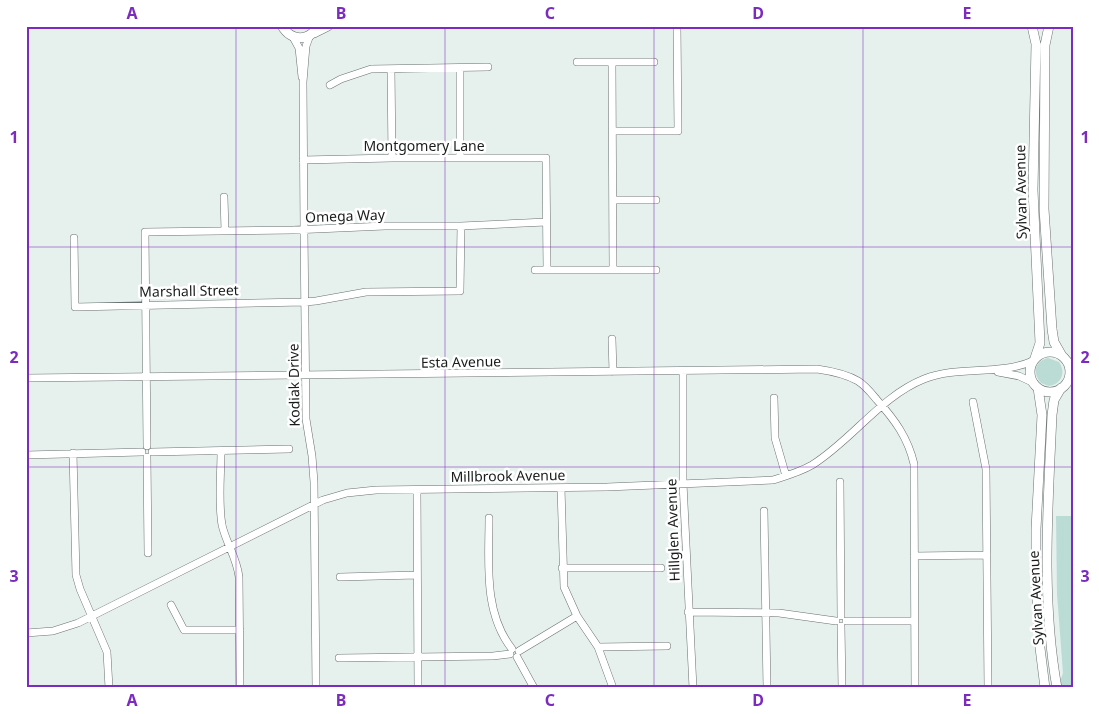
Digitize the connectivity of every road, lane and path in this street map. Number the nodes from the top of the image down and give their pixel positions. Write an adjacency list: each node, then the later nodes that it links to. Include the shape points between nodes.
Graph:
1 (277, 26): 7 (main road)
2 (328, 26): 6 (main road)
3 (677, 26): 16 (street, via 678,131)
4 (1032, 26): 36 (main road, Sylvan Avenue, via 1036,44 1033,190 1040,343)
5 (1050, 26): 35 (main road, Sylvan Avenue, via 1045,50 1044,209 1052,328 1054,342)
6 (314, 31): 7 (main road, via 301,38); 14 (street, Kodiak Drive, via 306,46)
7 (287, 32): 14 (street, Kodiak Drive, via 299,48)
8 (577, 62): 9 (street)
9 (612, 62): 10 (street); 16 (street)
10 (654, 62)
11 (488, 67): 12 (street)
12 (460, 68): 13 (street); 18 (street)
13 (391, 69): 15 (street, via 355,73); 17 (street)
14 (303, 82): 19 (street, Kodiak Drive)
15 (330, 85)
16 (613, 131): 21 (street)
17 (392, 158): 18 (street, Montgomery Lane); 19 (street, Montgomery Lane)
18 (460, 158): 23 (street, Montgomery Lane, via 546,158)
19 (303, 160): 26 (street, Kodiak Drive)
20 (224, 197): 25 (street)
21 (613, 200): 22 (street); 30 (street)
22 (656, 200)
23 (546, 222): 24 (street, Omega Way); 29 (street)
24 (461, 226): 26 (street, Omega Way); 32 (street, Marshall Street, via 460,291 366,292)
25 (225, 230): 26 (street, Omega Way); 33 (street, Omega Way, via 145,232)
26 (304, 230): 32 (street, Kodiak Drive)
27 (74, 238): 33 (street, Marshall Street, via 75,307)
28 (535, 270): 29 (street)
29 (546, 270): 30 (street)
30 (613, 270): 31 (street)
31 (656, 270)
32 (305, 302): 33 (street, Marshall Street); 40 (street, Kodiak Drive)
33 (146, 304): 41 (street)
34 (612, 339): 39 (street)
35 (1062, 356): 36 (main road, via 1048,352); 44 (main road, via 1069,371 1068,380)
36 (1034, 360): 38 (street, Millbrook Avenue, via 1014,368); 43 (main road, via 1030,371)
37 (683, 371): 39 (street, Esta Avenue); 47 (street, Esta Avenue, via 827,370 858,381); 55 (street, Hillglen Avenue)
38 (987, 371): 43 (street, Millbrook Avenue, via 1016,375); 47 (street, Millbrook Avenue, via 948,372 924,379 898,393)
39 (613, 372): 40 (street, Esta Avenue)
40 (305, 376): 41 (street, Esta Avenue); 58 (street, Kodiak Drive, via 306,419 314,467)
41 (147, 377): 42 (street, Esta Avenue); 50 (street)
42 (26, 378)
43 (1036, 386): 44 (main road, via 1049,392); 94 (main road, Sylvan Avenue, via 1042,414 1036,584)
44 (1061, 388): 95 (main road, Sylvan Avenue, via 1054,400 1052,415 1047,536 1049,606)
45 (774, 398): 53 (street, via 775,438)
46 (973, 402): 63 (street, via 986,469)
47 (883, 406): 53 (street, Millbrook Avenue, via 824,457); 64 (street, Esta Avenue, via 903,433 914,464)
48 (289, 449): 49 (street)
49 (221, 451): 50 (street); 61 (street, via 222,523)
50 (147, 452): 51 (street); 62 (street)
51 (73, 453): 52 (street); 73 (street, via 75,567)
52 (26, 455)
53 (786, 476): 55 (street, Millbrook Avenue, via 773,480)
54 (840, 482): 74 (street)
55 (683, 483): 56 (street, Millbrook Avenue); 70 (street, Hillglen Avenue)
56 (561, 488): 57 (street, Millbrook Avenue); 65 (street)
57 (417, 490): 58 (street, Millbrook Avenue, via 356,491); 67 (street)
58 (314, 505): 61 (street, Millbrook Avenue); 85 (street, Kodiak Drive)
59 (764, 511): 71 (street)
60 (488, 518): 80 (street, via 490,595 497,623)
61 (229, 546): 73 (street, Millbrook Avenue); 76 (street, via 238,570)
62 (148, 553)
63 (987, 555): 64 (street); 93 (street)
64 (914, 556): 75 (street, Esta Avenue)
65 (562, 568): 66 (street); 72 (street, via 566,594)
66 (661, 568)
67 (417, 575): 68 (street); 81 (street)
68 (340, 577)
69 (172, 604): 76 (street, via 184,630)
70 (688, 612): 71 (street); 89 (street, Hillglen Avenue)
71 (765, 612): 74 (street); 90 (street)
72 (577, 616): 79 (street); 80 (street)
73 (92, 617): 77 (street, Millbrook Avenue, via 53,631); 83 (street, via 107,652)
74 (841, 621): 75 (street); 91 (street)
75 (914, 622): 92 (street, Esta Avenue)
76 (240, 630): 84 (street)
77 (26, 633)
78 (667, 646): 79 (street)
79 (598, 647): 88 (street)
80 (514, 653): 81 (street); 87 (street)
81 (418, 657): 82 (street); 86 (street)
82 (340, 658)
83 (109, 688)
84 (240, 688)
85 (316, 688)
86 (418, 688)
87 (534, 688)
88 (613, 688)
89 (693, 688)
90 (767, 688)
91 (842, 688)
92 (915, 688)
93 (988, 688)
94 (1045, 688)
95 (1057, 688)

